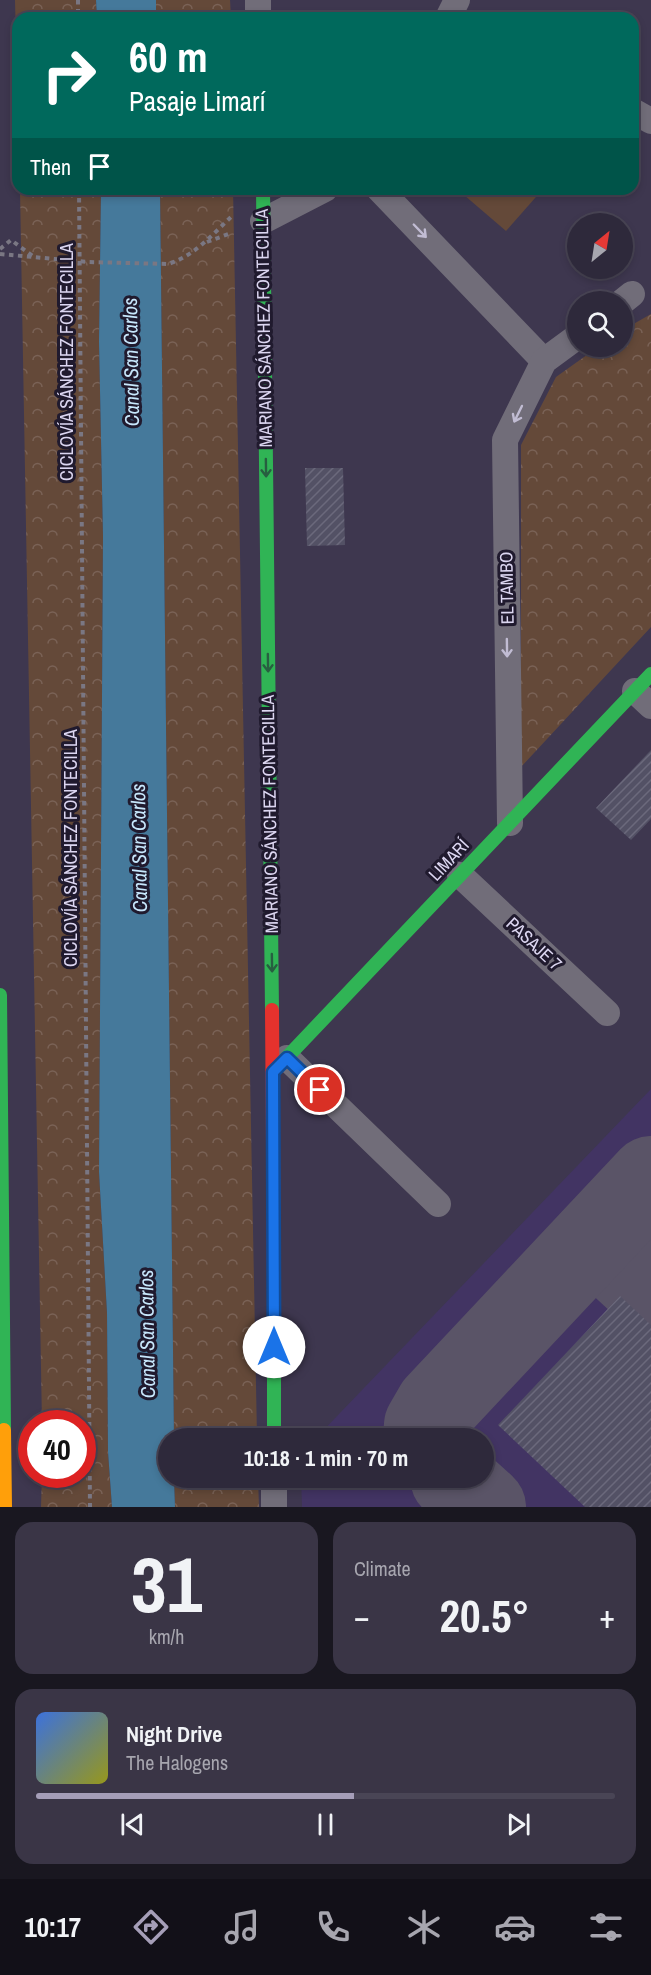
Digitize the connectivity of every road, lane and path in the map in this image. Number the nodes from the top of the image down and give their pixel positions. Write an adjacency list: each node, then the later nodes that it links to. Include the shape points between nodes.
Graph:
1 (79, 195): 10 (path, CICLOVÍA SÁNCHEZ FONTECILLA)
2 (262, 195): 5 (street, MARIANO SÁNCHEZ FONTECILLA)
3 (313, 195): 5 (street)
4 (386, 195): 12 (street, one-way to 12)
5 (263, 221): 18 (street, MARIANO SÁNCHEZ FONTECILLA, one-way to 18)
6 (203, 243): 10 (path, via 168,264)
7 (0, 249): 9 (path, via 11,240)
8 (0, 254): 9 (path)
9 (34, 257): 10 (path)
10 (80, 261): 24 (path, CICLOVÍA SÁNCHEZ FONTECILLA)
11 (567, 344): 12 (street, EL TAMBO)
12 (544, 362): 14 (street, EL TAMBO, one-way to 14, via 505,440)
13 (646, 690): 14 (street, LIMARÍ)
14 (510, 823): 15 (street, LIMARÍ)
15 (460, 875): 17 (street, PASAJE 7); 18 (street, LIMARÍ)
16 (0, 995): 20 (street)
17 (607, 1013)
18 (280, 1065): 19 (street); 21 (street, MARIANO SÁNCHEZ FONTECILLA)
19 (438, 1204)
20 (3, 1394): 23 (street)
21 (274, 1428)
22 (274, 1488): 25 (street)
23 (5, 1507)
24 (90, 1507)
25 (274, 1507)

